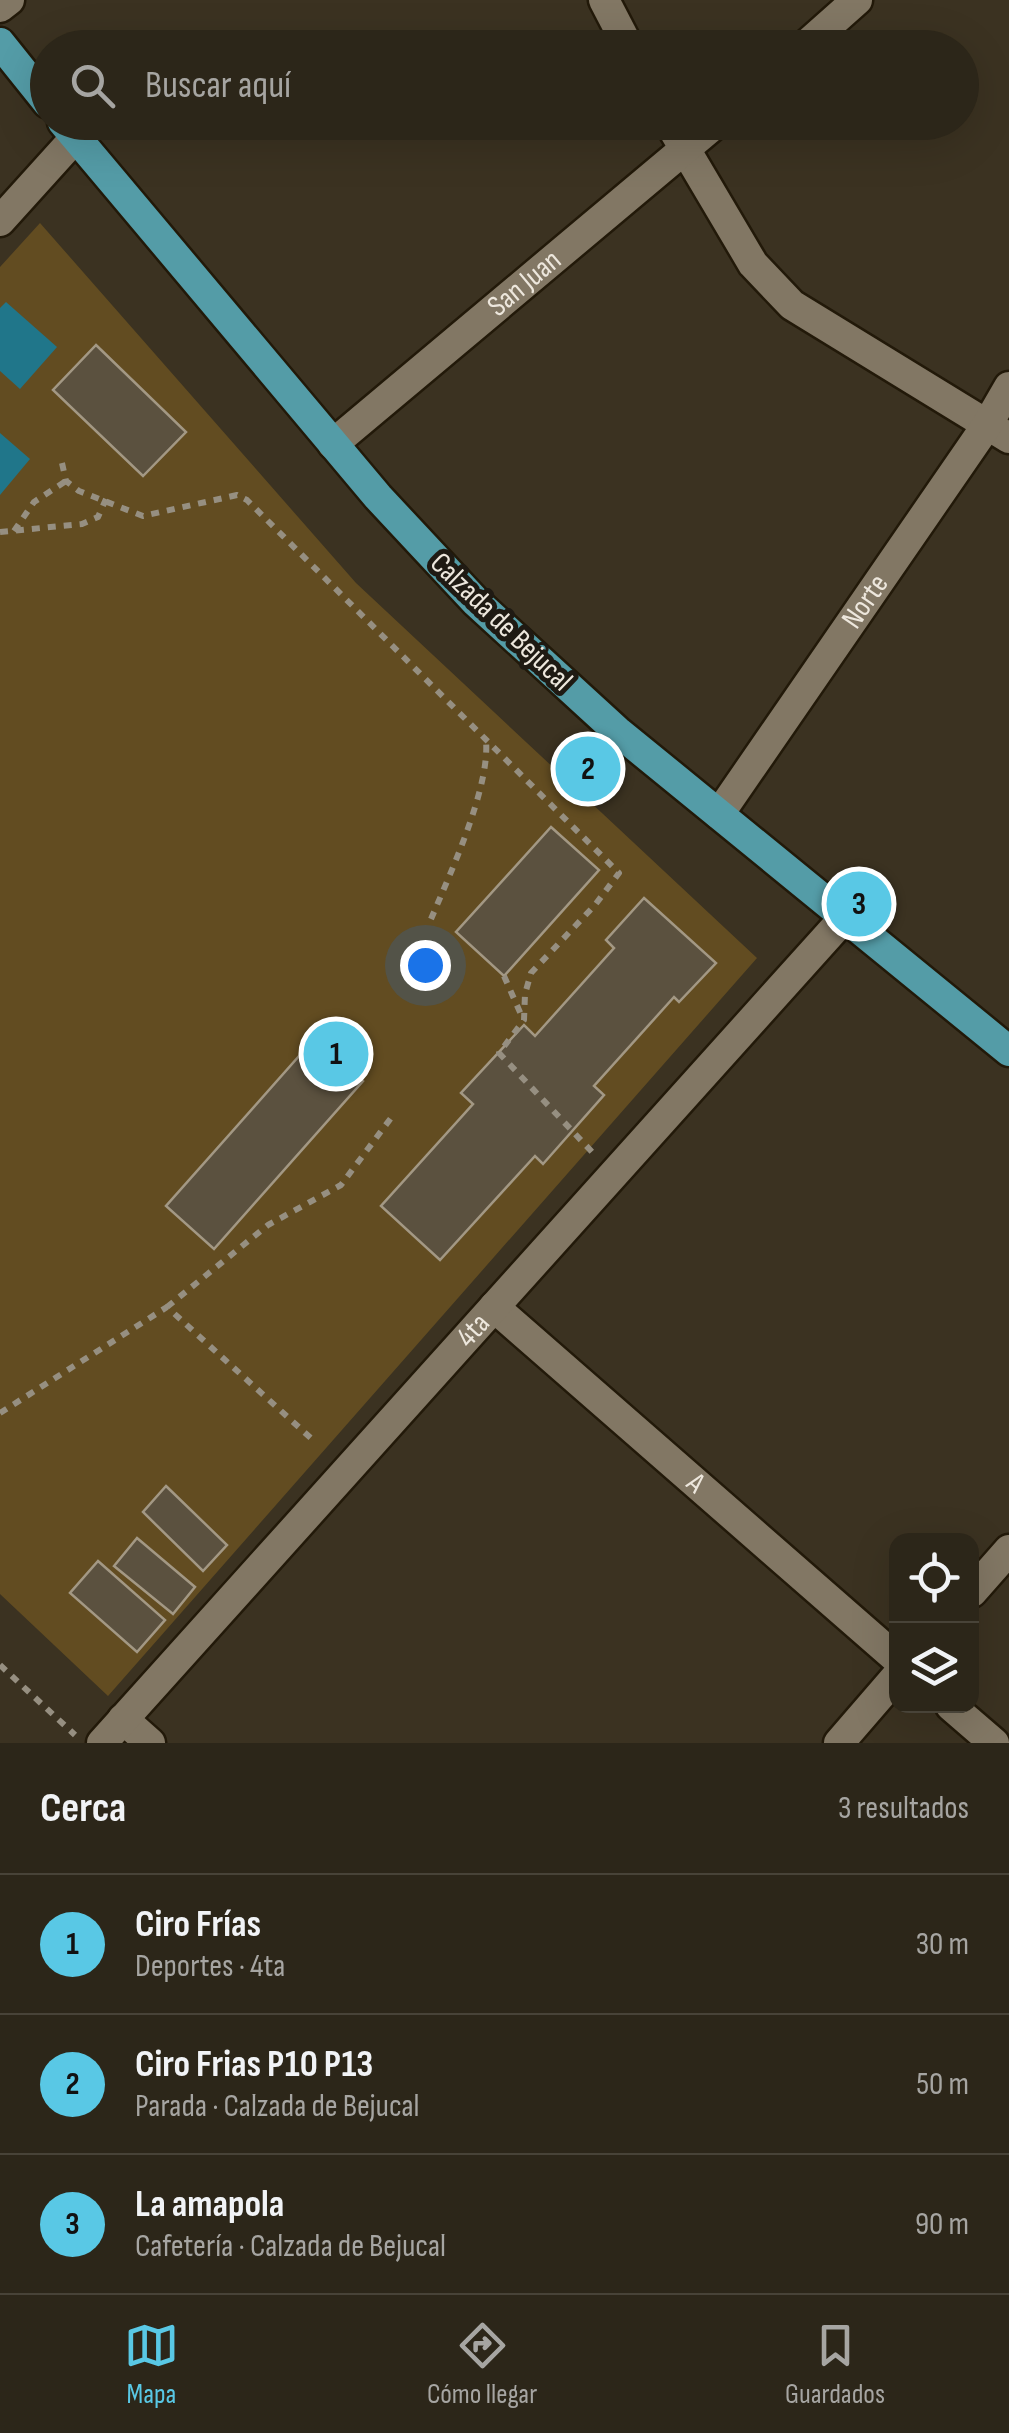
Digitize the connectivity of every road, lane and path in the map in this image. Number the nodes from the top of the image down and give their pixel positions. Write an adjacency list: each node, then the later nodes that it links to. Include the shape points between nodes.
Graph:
1 (9, 0): 4 (street)
2 (604, 0): 5 (street)
3 (857, 0): 6 (street)
4 (0, 8)
5 (620, 30)
6 (823, 30)
7 (0, 43): 8 (main road)
8 (30, 80)
9 (61, 140): 14 (street)
10 (77, 140): 17 (main road, Calzada de Bejucal)
11 (678, 140): 13 (street)
12 (697, 140): 13 (street, San Juan)
13 (684, 151): 16 (street, via 754,264 792,305); 17 (street, San Juan)
14 (0, 221)
15 (1009, 387): 16 (street, Norte)
16 (998, 432): 24 (street, Norte)
17 (332, 444): 24 (main road, Calzada de Bejucal, via 503,628)
18 (62, 464): 19 (path)
19 (66, 481): 20 (path); 21 (path, via 34,502)
20 (106, 499): 21 (path, via 98,518 82,524); 23 (path, via 143,516 236,495 247,500)
21 (14, 531): 22 (path)
22 (0, 532)
23 (486, 739): 26 (path, via 479,790); 28 (path, via 620,873 532,973)
24 (719, 814): 25 (main road, Calzada de Bejucal)
25 (845, 917): 29 (main road, Calzada de Bejucal); 31 (street, 4ta)
26 (430, 919)
27 (504, 976): 28 (path)
28 (524, 1020): 31 (path, via 498,1053)
29 (1009, 1051)
30 (394, 1114): 32 (path, via 340,1185 268,1225)
31 (613, 1174): 33 (street, 4ta)
32 (168, 1307): 34 (path); 35 (path)
33 (494, 1307): 38 (street, A); 42 (street, 4ta)
34 (0, 1413)
35 (314, 1441)
36 (1009, 1550): 37 (street)
37 (979, 1584)
38 (889, 1652)
39 (0, 1665): 43 (path)
40 (889, 1685): 46 (street)
41 (959, 1713): 47 (street)
42 (123, 1719): 44 (street, 4ta); 45 (street)
43 (83, 1743)
44 (102, 1743)
45 (150, 1743)
46 (839, 1743)
47 (994, 1743)

